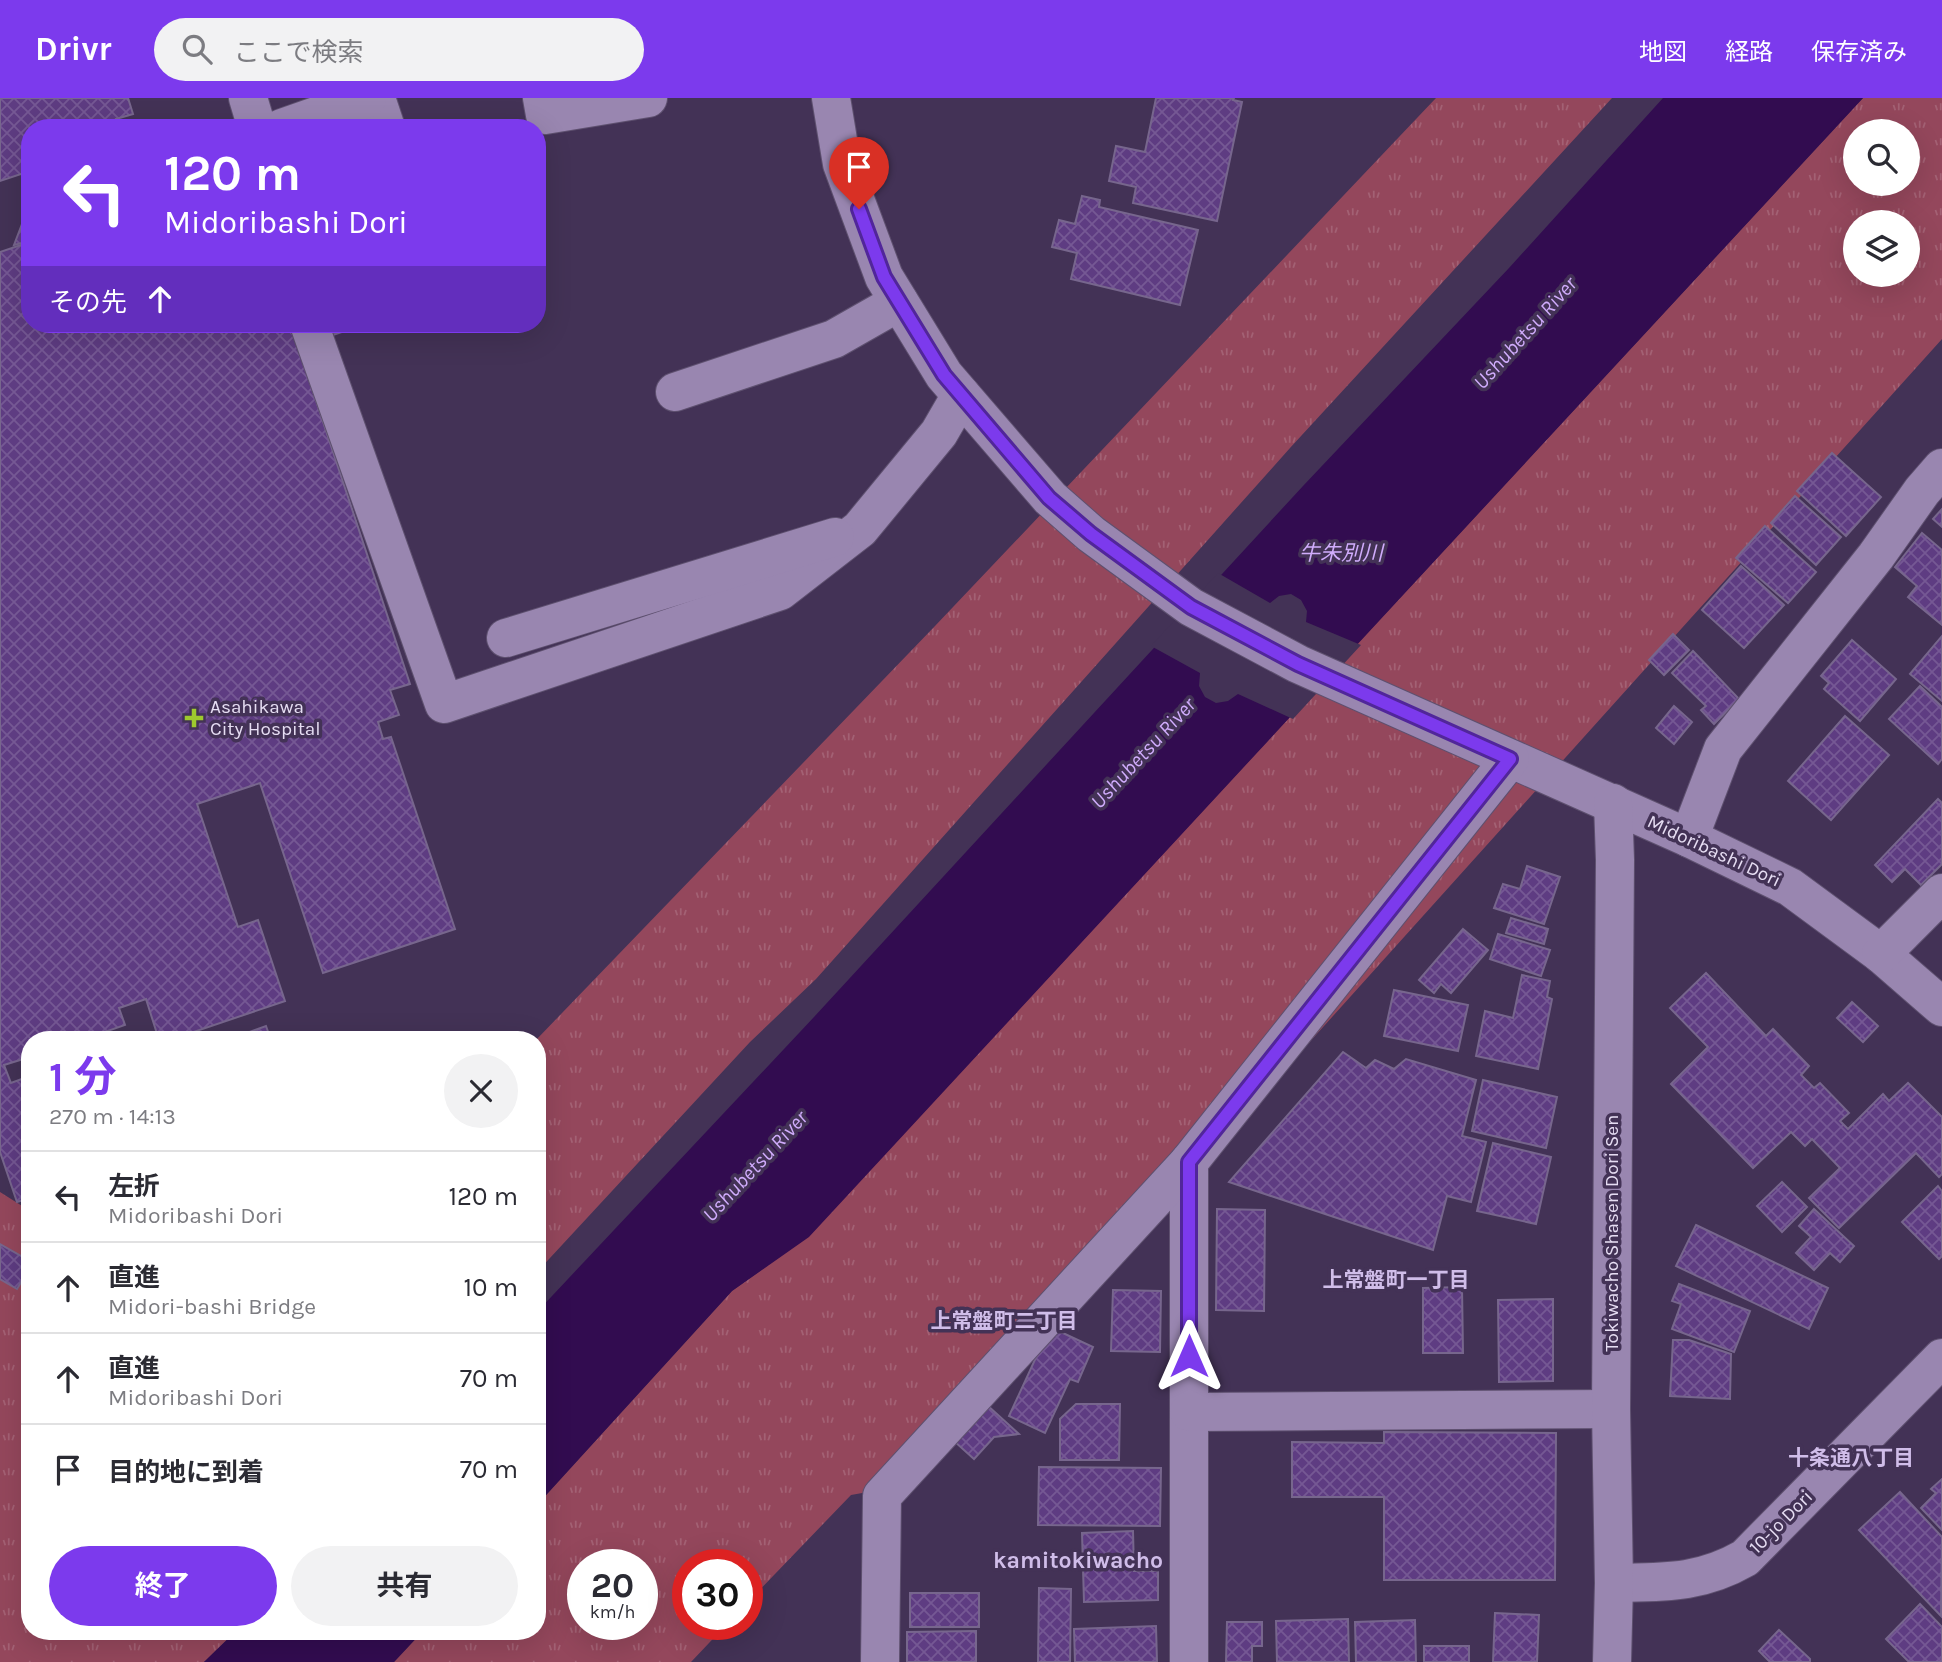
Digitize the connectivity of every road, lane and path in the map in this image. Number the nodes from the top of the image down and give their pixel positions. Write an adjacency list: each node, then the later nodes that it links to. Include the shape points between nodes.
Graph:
1 (248, 98): 7 (street)
2 (367, 98): 8 (street)
3 (376, 98): 9 (street)
4 (542, 98): 5 (street, via 545,115)
5 (648, 98)
6 (831, 98): 10 (street, via 842,164 884,277)
7 (254, 119)
8 (308, 119)
9 (383, 119)
10 (899, 302): 12 (street, via 834,339); 13 (street)
11 (312, 333): 15 (street, via 444,704 780,590)
12 (675, 392)
13 (961, 395): 15 (street, via 939,433); 17 (street, Midoribashi Dori, via 1049,498 1191,607 1298,664)
14 (1942, 468): 19 (street, via 1723,748)
15 (860, 529): 16 (street)
16 (506, 638)
17 (1510, 759): 18 (street, Midoribashi Dori); 23 (street)
18 (1613, 803): 19 (street, Midoribashi Dori); 25 (street, Tokiwacho Shasen Dori Sen)
19 (1689, 838): 21 (street, Midoribashi Dori, via 1790,887)
20 (1942, 893): 21 (street)
21 (1881, 954): 22 (street, Midoribashi Dori)
22 (1942, 1007)
23 (1189, 1162): 26 (street); 28 (street, via 882,1496)
24 (1942, 1358): 27 (street, 10-jo Dori, via 1745,1558 1704,1577)
25 (1611, 1409): 26 (street); 27 (street, Tokiwacho Shasen Dori Sen)
26 (1189, 1412): 29 (street)
27 (1614, 1583): 30 (street, Tokiwacho Shasen Dori Sen)
28 (880, 1662)
29 (1189, 1662)
30 (1612, 1662)

